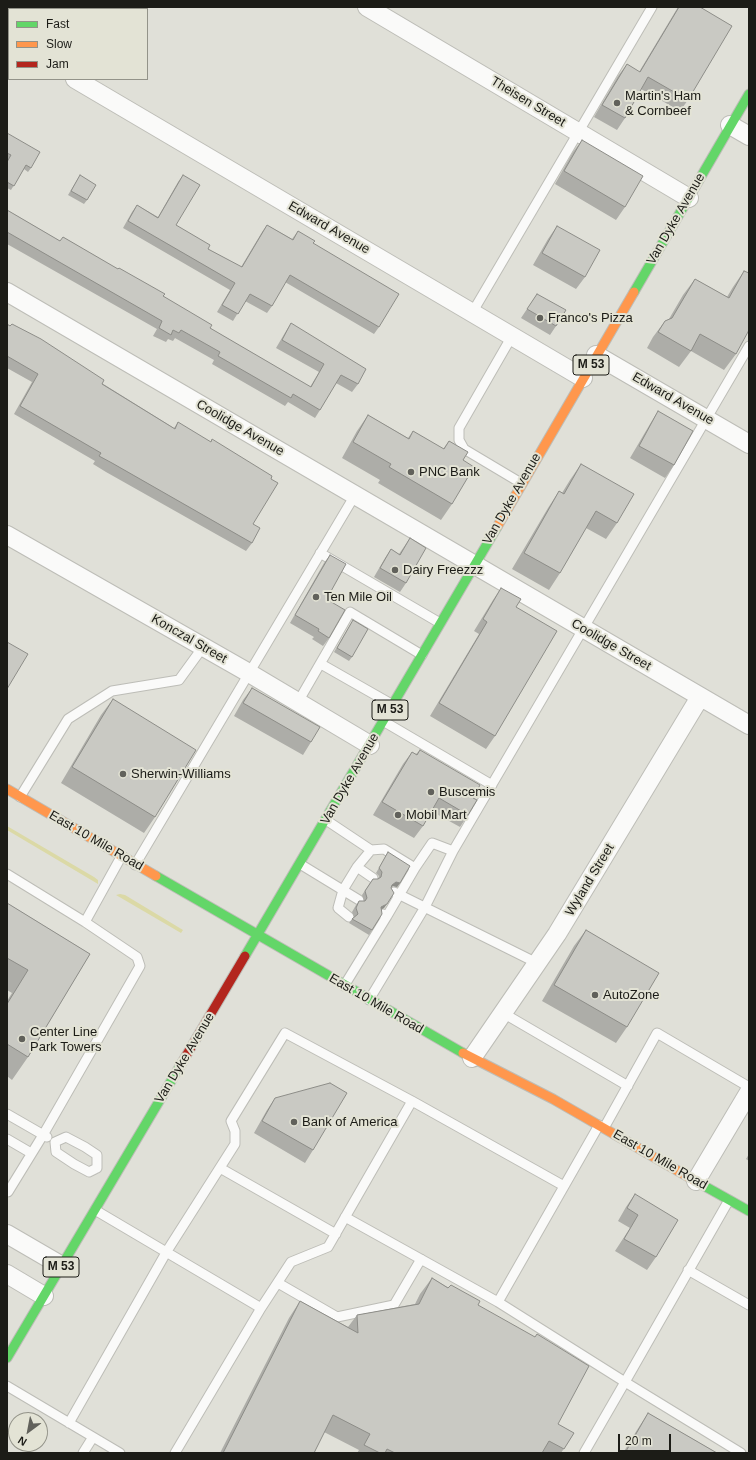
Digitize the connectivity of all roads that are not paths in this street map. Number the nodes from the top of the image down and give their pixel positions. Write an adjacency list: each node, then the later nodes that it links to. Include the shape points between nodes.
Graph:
1 (367, 7): 6 (street, Theisen Street)
2 (652, 7): 6 (lane)
3 (77, 80): 10 (street, Edward Avenue)
4 (749, 94): 5 (main road, Van Dyke Avenue / M 53)
5 (730, 125): 7 (street); 8 (main road, Van Dyke Avenue / M 53)
6 (579, 133): 8 (street, Theisen Street); 10 (lane)
7 (749, 136)
8 (689, 198): 13 (main road, Van Dyke Avenue / M 53)
9 (7, 292): 18 (street, Coolidge Avenue)
10 (472, 313): 11 (street, Edward Avenue)
11 (512, 336): 14 (street, Edward Avenue); 17 (lane, via 460,428 459,440 464,449)
12 (749, 346): 15 (lane)
13 (596, 355): 14 (main road, Van Dyke Avenue / M 53); 15 (street, Edward Avenue)
14 (583, 378): 17 (main road, Van Dyke Avenue / M 53)
15 (706, 419): 16 (street, Edward Avenue); 23 (lane)
16 (749, 444)
17 (521, 483): 21 (main road, Van Dyke Avenue / M 53)
18 (355, 495): 20 (lane); 21 (street, Coolidge Avenue)
19 (7, 535): 24 (street, Konczal Street)
20 (320, 553): 22 (lane); 27 (lane)
21 (474, 565): 22 (main road, Van Dyke Avenue / M 53); 23 (street, Coolidge Street)
22 (440, 623): 25 (main road, Van Dyke Avenue / M 53)
23 (584, 629): 28 (street, Coolidge Street); 34 (lane)
24 (203, 647): 27 (street, Konczal Street); 36 (lane, via 179,680 112,691 68,719)
25 (422, 655): 26 (lane, via 350,612); 30 (main road, Van Dyke Avenue / M 53)
26 (321, 664): 29 (lane); 30 (lane)
27 (249, 673): 29 (street, Konczal Street); 42 (lane)
28 (700, 697): 32 (street, Coolidge Street); 54 (street, Wyland Street)
29 (298, 702): 33 (street, Konczal Street)
30 (393, 705): 31 (main road, Van Dyke Avenue / M 53)
31 (383, 721): 33 (main road, Van Dyke Avenue / M 53); 34 (lane)
32 (749, 725)
33 (370, 745): 37 (main road, Van Dyke Avenue / M 53)
34 (492, 785): 39 (lane)
35 (7, 789): 36 (main road, East 10 Mile Road)
36 (20, 796): 40 (main road, East 10 Mile Road)
37 (326, 820): 38 (lane); 41 (main road, Van Dyke Avenue / M 53)
38 (370, 850): 43 (lane); 44 (lane, via 384,849)
39 (453, 851): 44 (lane, via 432,843); 50 (lane)
40 (121, 857): 42 (main road, East 10 Mile Road); 52 (lane)
41 (300, 864): 47 (lane); 53 (main road, Van Dyke Avenue / M 53)
42 (135, 865): 53 (main road, East 10 Mile Road)
43 (357, 867): 46 (lane); 47 (lane)
44 (415, 868): 48 (lane)
45 (7, 874): 52 (lane)
46 (373, 878)
47 (342, 890): 49 (lane); 51 (lane, via 338,908)
48 (397, 893): 50 (lane); 55 (lane)
49 (359, 900)
50 (425, 907): 54 (lane); 56 (lane)
51 (349, 918)
52 (85, 922): 65 (lane, via 137,957 140,966)
53 (257, 936): 55 (main road, East 10 Mile Road); 71 (main road, Van Dyke Avenue / M 53)
54 (538, 963): 57 (street, Wyland Street)
55 (344, 986): 56 (main road, East 10 Mile Road)
56 (369, 1000): 58 (main road, East 10 Mile Road)
57 (503, 1013): 58 (street, Wyland Street); 59 (lane)
58 (472, 1058): 64 (main road, East 10 Mile Road, via 553,1099)
59 (628, 1086): 60 (lane, via 657,1033); 64 (lane)
60 (749, 1087)
61 (749, 1092): 72 (street)
62 (412, 1101): 70 (lane, via 285,1033 231,1121 235,1131 235,1144); 73 (lane); 78 (lane)
63 (7, 1114): 65 (lane)
64 (601, 1127): 72 (main road, East 10 Mile Road); 73 (lane)
65 (43, 1135): 67 (lane); 68 (lane)
66 (7, 1139): 68 (lane)
67 (55, 1142): 69 (lane, via 56,1152 74,1164 89,1172); 69 (lane, via 66,1137 85,1147 96,1155)
68 (31, 1153): 74 (lane)
69 (97, 1168): 71 (lane)
70 (220, 1168): 80 (lane); 81 (lane)
71 (114, 1178): 76 (main road, Van Dyke Avenue / M 53)
72 (696, 1181): 75 (main road, East 10 Mile Road)
73 (564, 1186): 88 (lane)
74 (7, 1192)
75 (729, 1200): 77 (main road, East 10 Mile Road); 84 (lane)
76 (95, 1210): 81 (lane); 83 (main road, Van Dyke Avenue / M 53)
77 (749, 1212)
78 (346, 1217): 80 (lane); 82 (lane)
79 (7, 1234): 83 (street)
80 (336, 1234): 86 (lane, via 328,1247 291,1262)
81 (167, 1251): 90 (lane); 94 (lane)
82 (421, 1259): 86 (lane, via 394,1305 337,1317); 88 (lane)
83 (62, 1266): 87 (main road, Van Dyke Avenue / M 53)
84 (688, 1270): 89 (lane); 92 (lane)
85 (7, 1274): 87 (street)
86 (278, 1283): 90 (lane)
87 (44, 1296): 91 (main road, Van Dyke Avenue / M 53)
88 (498, 1302): 92 (lane)
89 (749, 1304)
90 (262, 1308): 98 (lane)
91 (7, 1358)
92 (625, 1382): 99 (lane); 100 (lane)
93 (7, 1386): 94 (lane)
94 (69, 1423): 95 (lane)
95 (93, 1437): 96 (lane); 97 (lane)
96 (84, 1453)
97 (120, 1453)
98 (175, 1453)
99 (584, 1453)
100 (741, 1453)

